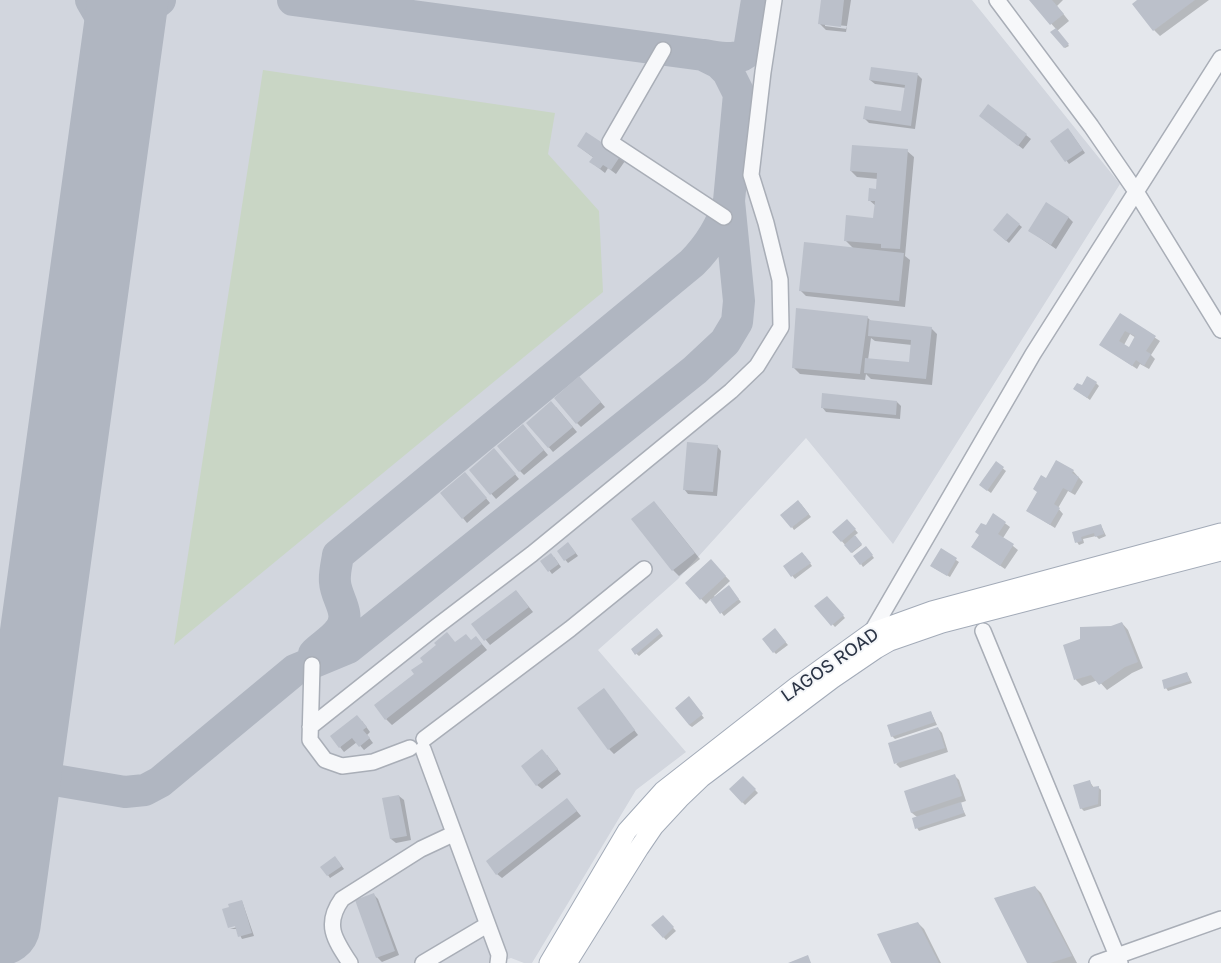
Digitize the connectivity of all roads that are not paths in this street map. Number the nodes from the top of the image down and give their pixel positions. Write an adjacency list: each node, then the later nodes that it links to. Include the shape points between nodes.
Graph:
1 (774, 0): 14 (street, via 751,175 780,280 781,327 757,366 540,548)
2 (997, 0): 5 (street, via 1092,126)
3 (663, 50): 6 (street, via 610,142)
4 (1221, 58): 5 (street)
5 (1135, 190): 7 (street); 12 (street, via 1033,354)
6 (724, 217)
7 (1221, 330)
8 (1221, 533): 12 (main road, LAGOS ROAD, via 932,611)
9 (1221, 551): 24 (main road, LAGOS ROAD, via 942,623 890,641 863,656 679,799 654,826)
10 (644, 570): 15 (street)
11 (984, 631): 20 (street)
12 (872, 633): 23 (main road, LAGOS ROAD, via 796,687 663,791 627,831)
13 (312, 665): 14 (street)
14 (310, 727): 15 (street, via 310,740 325,760 342,766 373,762)
15 (419, 746): 16 (street, via 445,806)
16 (453, 834): 18 (street); 21 (street, via 421,849 342,899 333,911 331,925)
17 (1221, 919): 20 (street)
18 (487, 925): 19 (street); 22 (street)
19 (502, 960)
20 (1118, 960): 25 (street)
21 (350, 963)
22 (423, 963)
23 (549, 963)
24 (567, 963)
25 (1097, 963)

